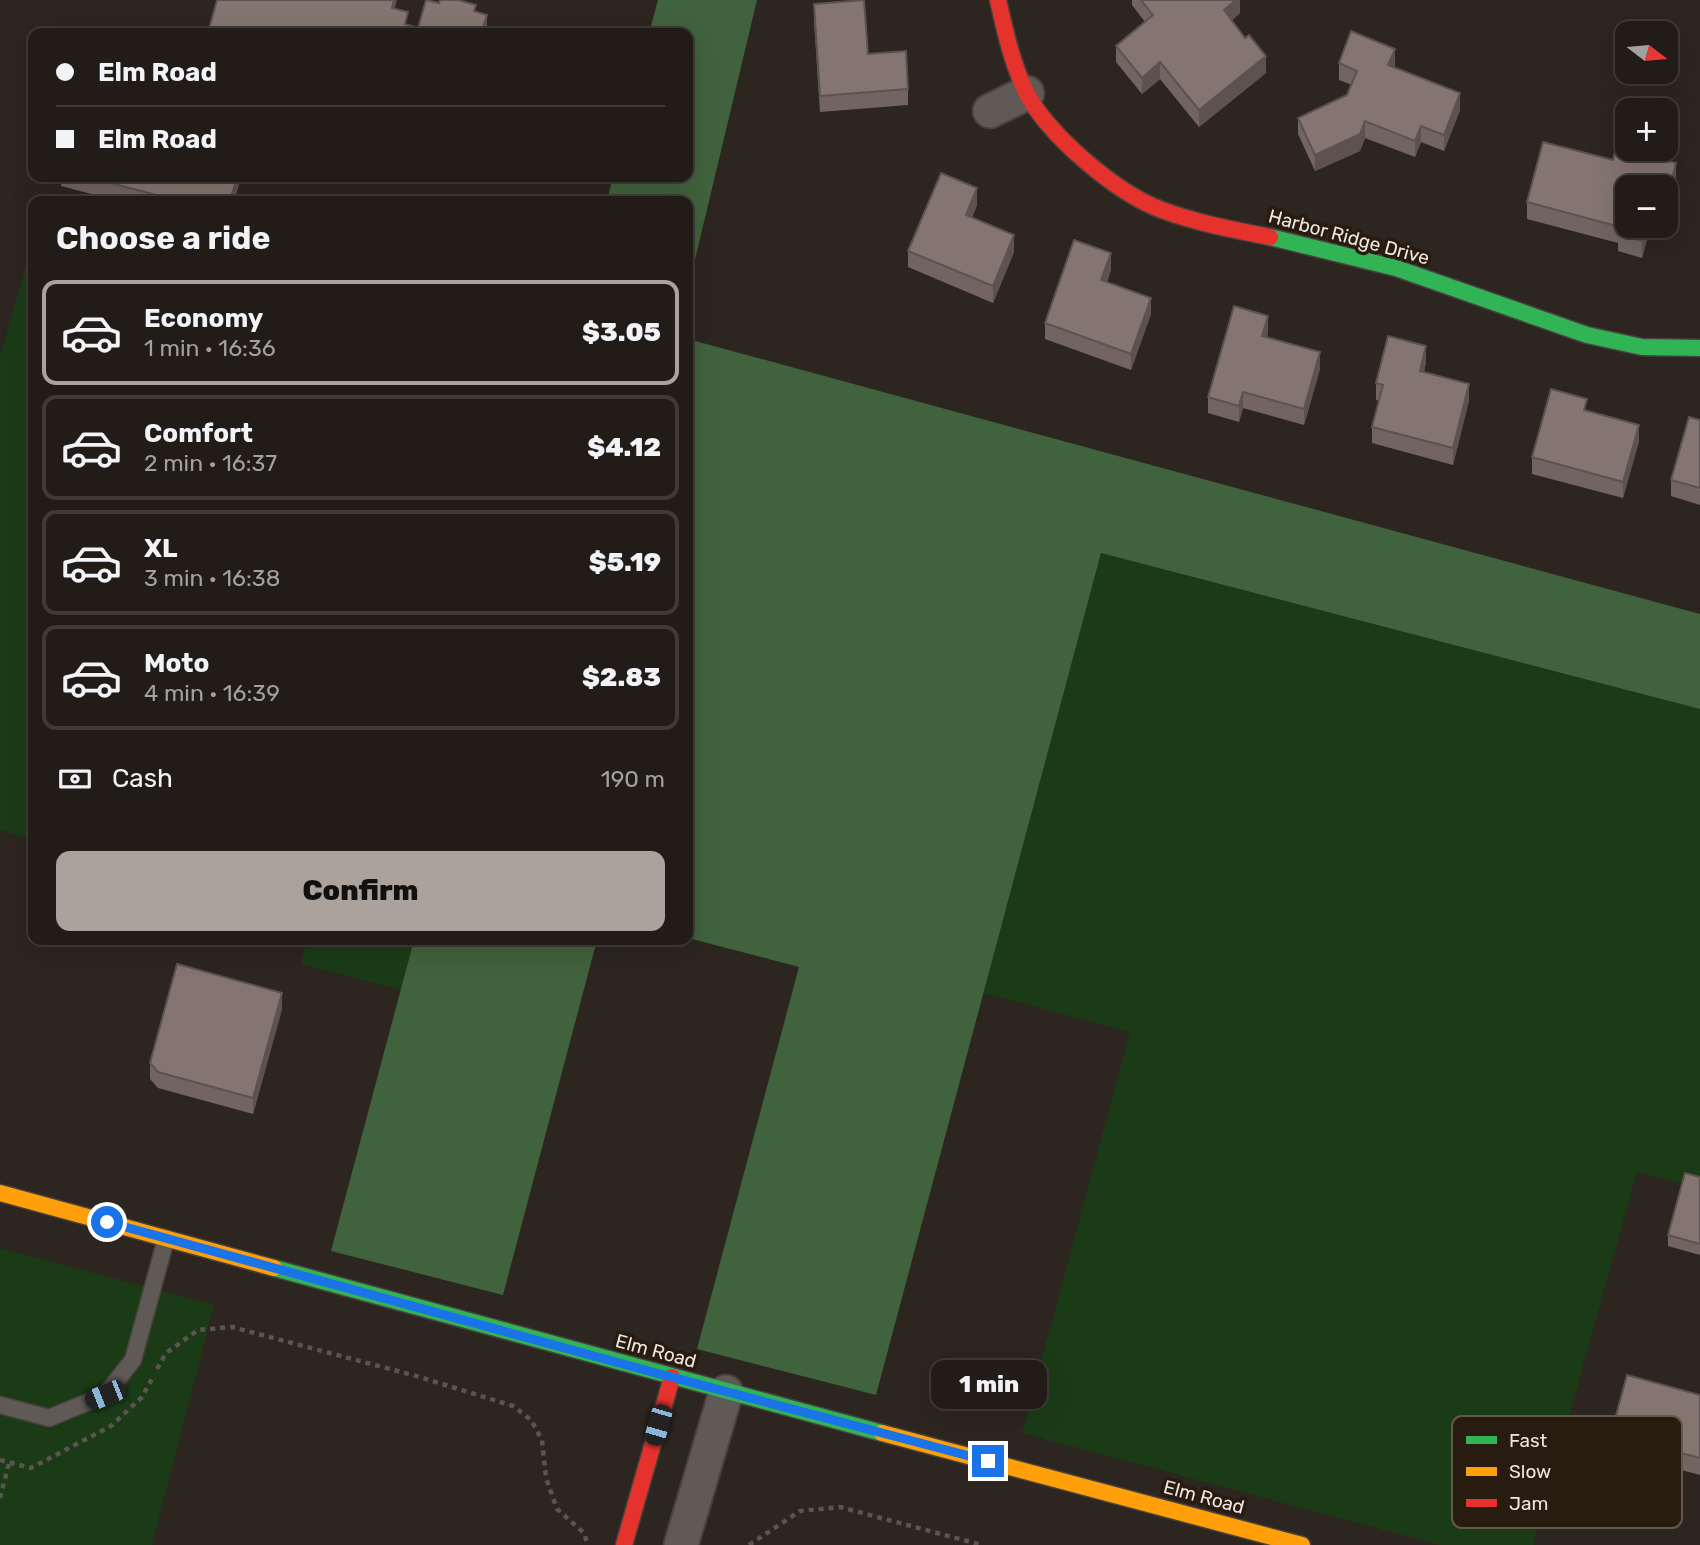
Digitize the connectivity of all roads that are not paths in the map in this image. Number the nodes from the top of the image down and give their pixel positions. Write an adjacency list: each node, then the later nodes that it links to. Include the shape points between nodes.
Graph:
1 (998, 0): 2 (street, Harbor Ridge Drive, via 1011,55)
2 (1027, 93): 3 (street); 4 (street, Harbor Ridge Drive, via 1076,153 1118,186 1159,209 1396,268 1587,335 1642,346)
3 (990, 111)
4 (1700, 348)
5 (0, 1193): 6 (street, Elm Road)
6 (166, 1238): 7 (street, Elm Road); 9 (lane, via 133,1360 105,1395 49,1418)
7 (672, 1377): 8 (street, Elm Road); 10 (street)
8 (726, 1392): 11 (street); 12 (street, Elm Road)
9 (0, 1405)
10 (624, 1545)
11 (681, 1545)
12 (1302, 1545)

